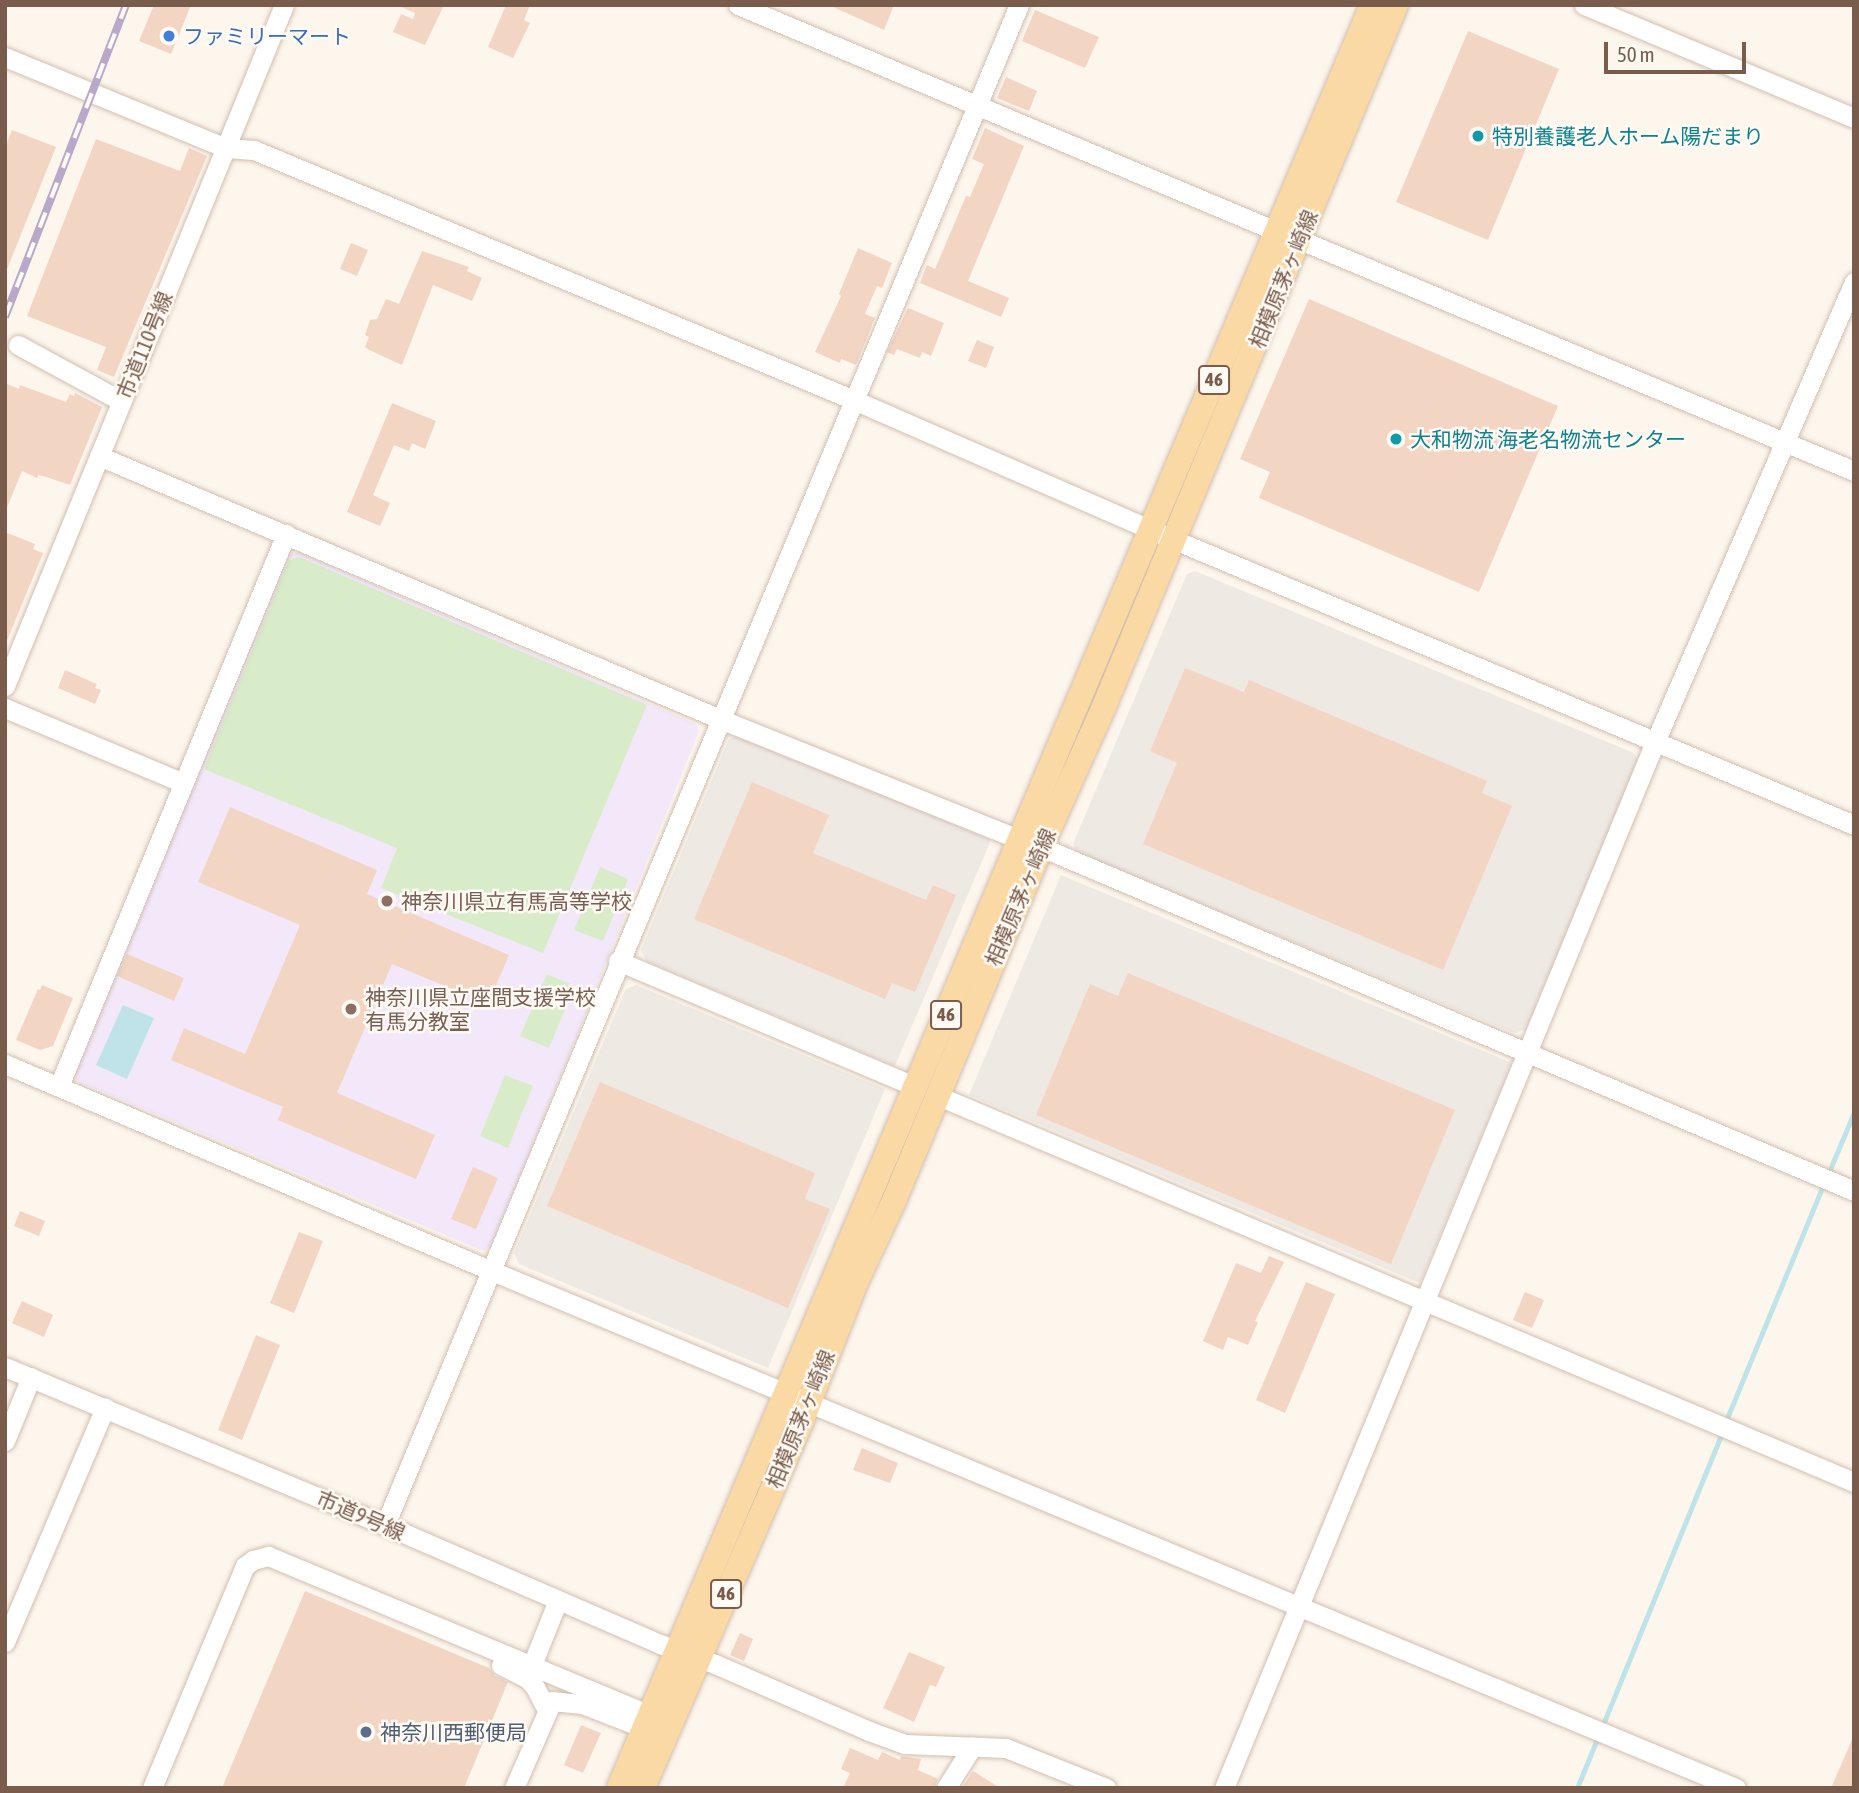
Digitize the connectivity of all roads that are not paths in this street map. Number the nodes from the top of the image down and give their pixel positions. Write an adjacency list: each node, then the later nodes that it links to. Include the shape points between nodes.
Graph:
1 (284, 5): 10 (street, 市道110号線)
2 (738, 5): 8 (street)
3 (1019, 5): 8 (street)
4 (1372, 5): 11 (main road, 相模原茅ヶ崎線 / 46)
5 (1396, 5): 11 (main road, 相模原茅ヶ崎線 / 46)
6 (1584, 5): 9 (street)
7 (5, 57): 10 (street)
8 (977, 106): 11 (street); 14 (street)
9 (1854, 118)
10 (226, 148): 14 (street, via 254,150); 15 (street, 市道110号線)
11 (1287, 235): 16 (street); 20 (main road, 相模原茅ヶ崎線 / 46, via 1258,344)
12 (1854, 282): 16 (street)
13 (18, 345): 15 (street)
14 (854, 400): 20 (street); 23 (street)
15 (121, 401): 17 (street, 市道110号線)
16 (1785, 443): 18 (street); 24 (street)
17 (99, 456): 19 (street); 21 (street, 市道110号線)
18 (1854, 471)
19 (286, 534): 23 (street); 25 (street)
20 (1162, 534): 24 (street); 27 (main road, 相模原茅ヶ崎線 / 46, via 1103,709)
21 (5, 686)
22 (5, 708): 25 (street)
23 (720, 719): 27 (street); 28 (street)
24 (1655, 742): 26 (street); 29 (street)
25 (183, 783): 31 (street)
26 (1854, 825)
27 (1031, 844): 29 (street); 32 (main road, 相模原茅ヶ崎線 / 46)
28 (618, 961): 32 (street); 34 (street)
29 (1526, 1055): 33 (street); 35 (street)
30 (5, 1064): 31 (street)
31 (59, 1086): 34 (street)
32 (936, 1095): 35 (street); 38 (main road, 相模原茅ヶ崎線 / 46)
33 (1854, 1191)
34 (492, 1271): 38 (street); 42 (street)
35 (1425, 1302): 41 (street); 45 (street)
36 (5, 1367): 37 (street, 市道9号線)
37 (38, 1380): 39 (street, 市道9号線); 40 (street)
38 (797, 1396): 45 (street); 48 (main road, 相模原茅ヶ崎線 / 46)
39 (104, 1407): 42 (street, 市道9号線); 47 (street)
40 (5, 1441)
41 (1854, 1482)
42 (385, 1525): 44 (street, 市道9号線)
43 (339, 1585): 46 (street); 49 (street, via 378,1615); 54 (street, via 268,1556 246,1566)
44 (558, 1600): 48 (street, 市道9号線); 50 (street)
45 (1300, 1605): 60 (street); 61 (street)
46 (467, 1638): 49 (street); 50 (street)
47 (5, 1642)
48 (687, 1654): 52 (main road, 相模原茅ヶ崎線 / 46); 53 (street, 市道9号線, via 905,1744); 57 (main road, 相模原茅ヶ崎線 / 46)
49 (499, 1664): 51 (street, via 527,1678)
50 (532, 1665): 52 (street)
51 (546, 1709): 52 (street, via 552,1701 565,1700); 55 (street)
52 (647, 1722): 56 (main road, 相模原茅ヶ崎線 / 46)
53 (972, 1747): 58 (street); 59 (street, 市道9号線, via 1020,1752)
54 (152, 1788)
55 (514, 1788)
56 (619, 1788)
57 (643, 1788)
58 (946, 1788)
59 (1107, 1788)
60 (1224, 1788)
61 (1736, 1788)

